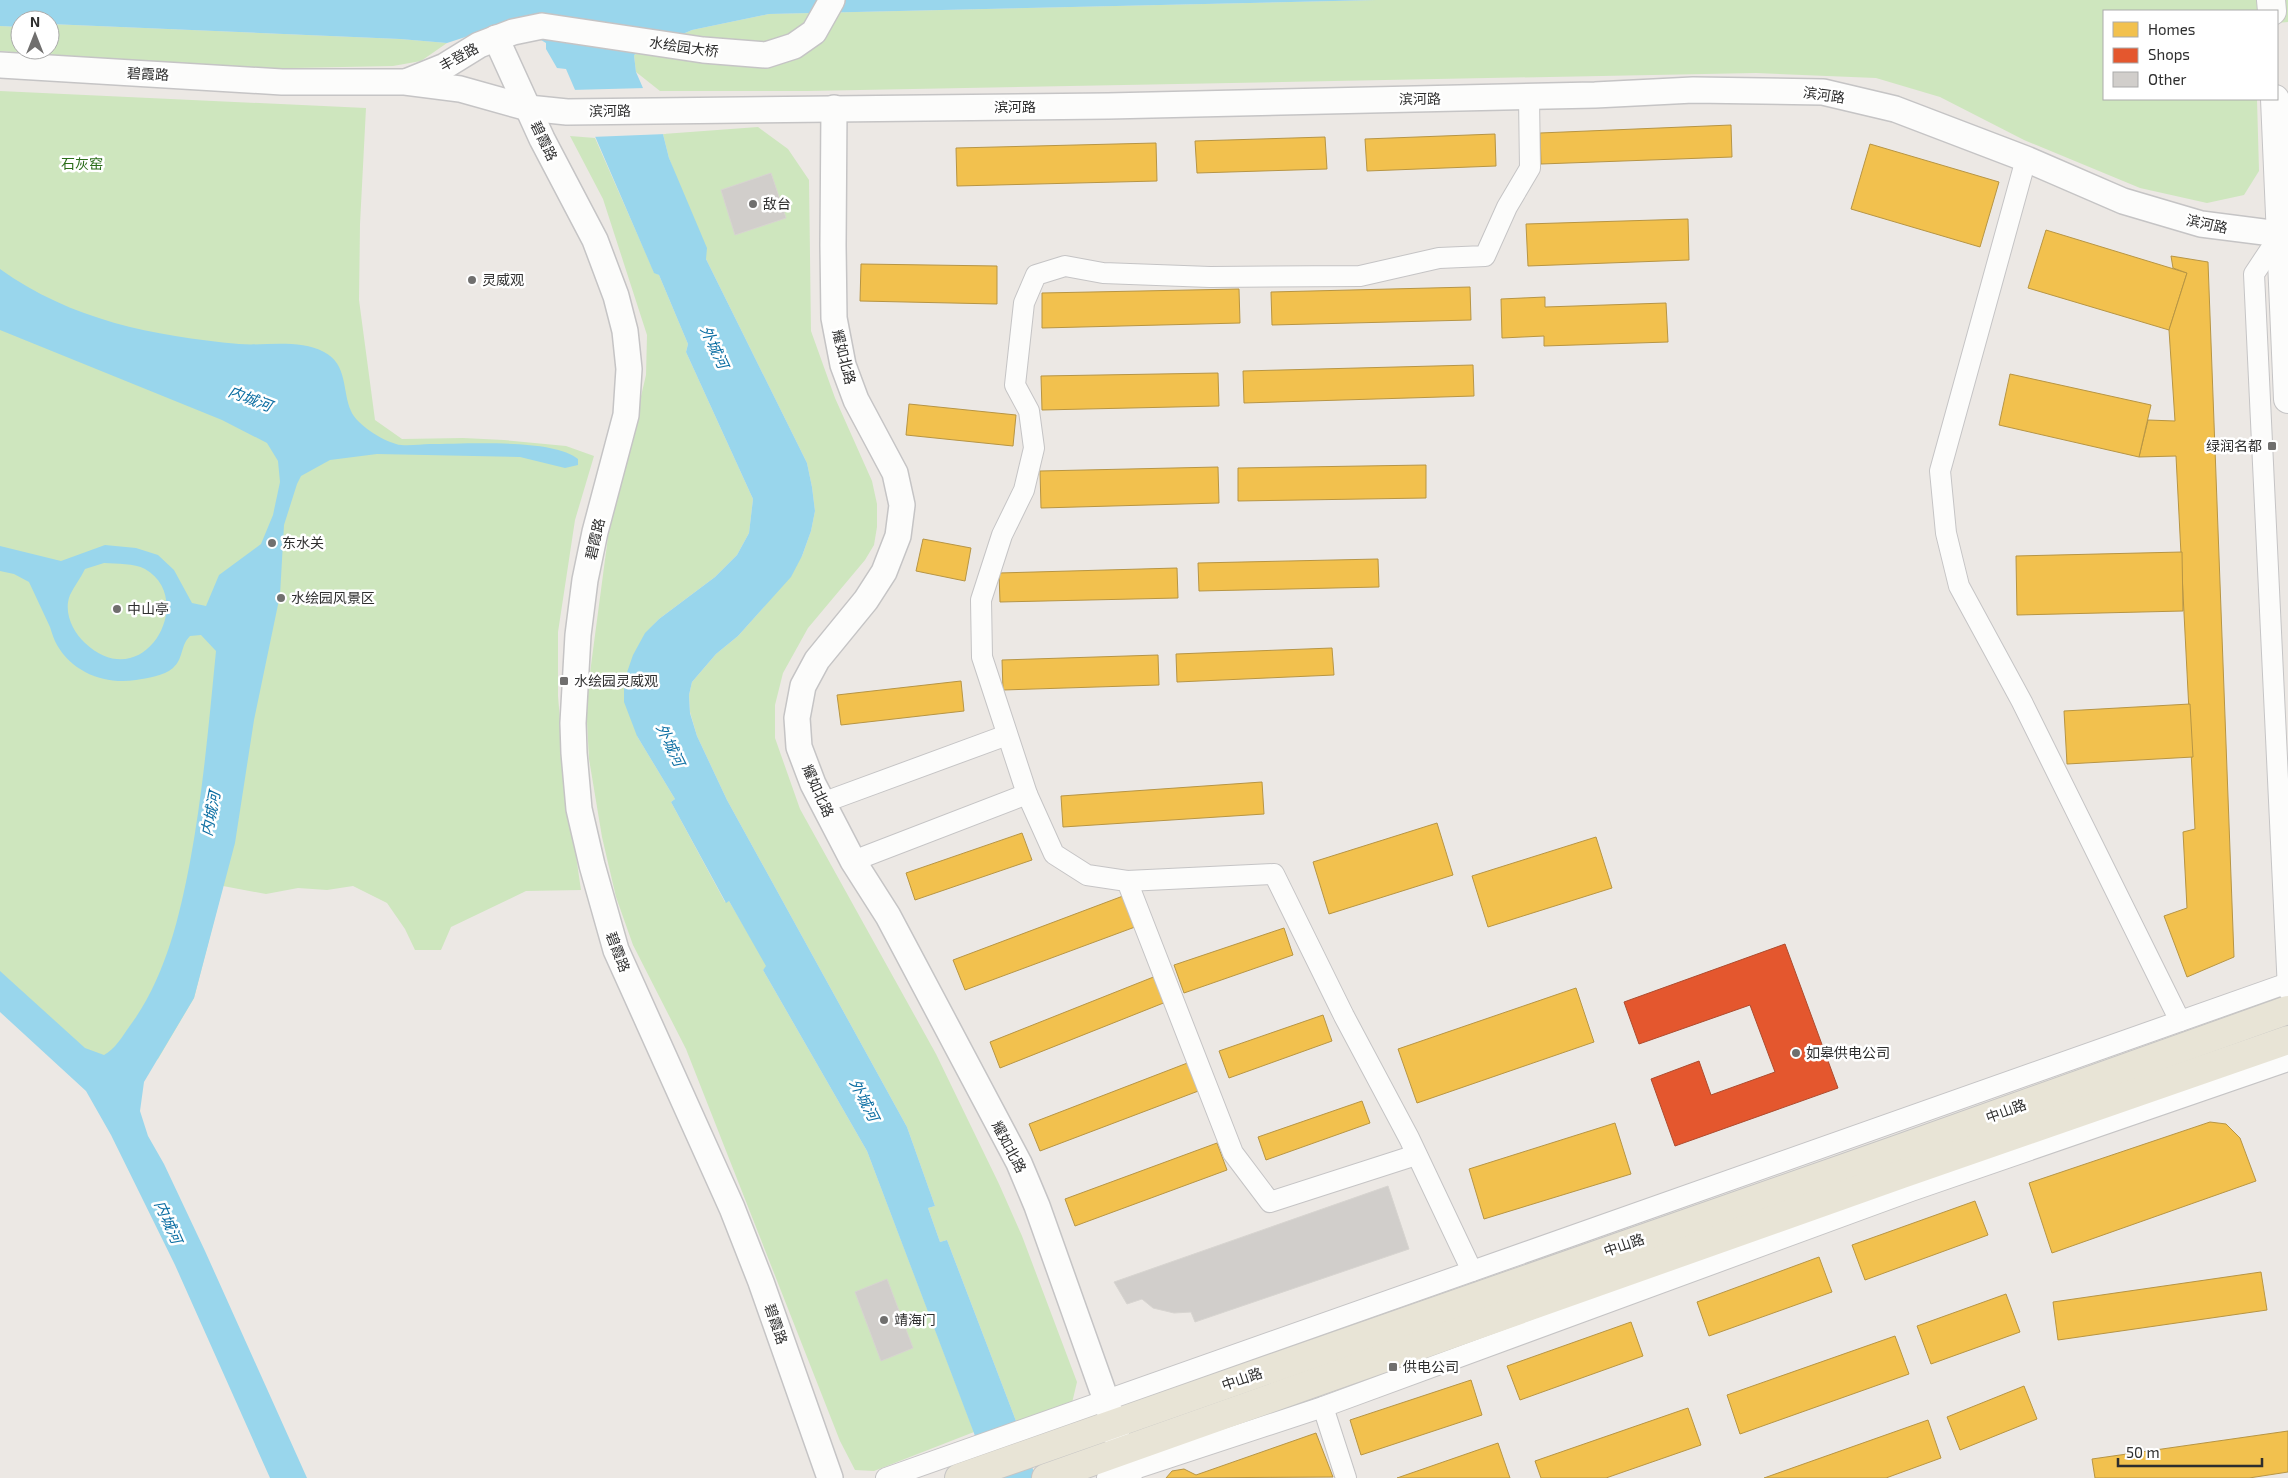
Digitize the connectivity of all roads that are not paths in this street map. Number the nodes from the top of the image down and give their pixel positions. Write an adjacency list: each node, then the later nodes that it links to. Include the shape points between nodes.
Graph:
1 (832, 0): 4 (street, 水绘园大桥, via 814,32 794,46 766,55 703,50 542,26)
2 (2288, 0): 3 (main road)
3 (2288, 5)
4 (504, 35): 6 (street, 丰登路, via 479,44 445,66); 9 (street)
5 (0, 65): 6 (street, 碧霞路, via 282,82)
6 (405, 82): 9 (street, 碧霞路, via 460,89)
7 (1529, 97): 10 (street, 滨河路); 11 (street, 滨河路, via 1693,90 1823,92 1895,109); 14 (street, via 1530,168 1507,207 1485,256 1439,258 1360,276 1210,277 1103,272 1065,266 1036,275 1024,303 1015,385 1029,411 1034,448 1024,490 1002,535 982,600 982,656)
8 (2275, 100): 12 (main road)
9 (528, 108): 10 (street, 滨河路, via 567,112); 32 (street, 碧霞路, via 595,240 616,296 625,331 629,369 626,415 585,580 578,635 573,723 579,809 597,888 616,950 732,1208)
10 (834, 108): 16 (street, 耀如北路, via 834,318 843,365 853,392 895,473 902,505 898,536 884,572 866,600 817,660 803,686 797,718 800,747)
11 (2026, 159): 12 (street, 滨河路, via 2131,204 2200,224); 22 (street, via 1940,471 1946,533 1959,586 2022,702)
12 (2284, 235): 13 (main road); 19 (street, via 2254,274)
13 (2288, 399)
14 (1008, 734): 15 (street); 16 (street)
15 (1027, 794): 17 (street); 18 (street, via 1054,854 1087,875)
16 (822, 803): 17 (street, 耀如北路)
17 (853, 861): 28 (street, 耀如北路, via 888,916 1019,1163)
18 (1127, 881): 25 (street, via 1274,874); 25 (street, via 1233,1153 1270,1202)
19 (2288, 983): 20 (street); 22 (street)
20 (2288, 990)
21 (2288, 1010): 28 (main road, 中山路, via 1886,1154)
22 (2180, 1021): 26 (street)
23 (2288, 1040): 30 (main road, 中山路, via 1874,1184)
24 (2288, 1061): 27 (street, via 1911,1191)
25 (1416, 1155): 26 (street)
26 (1472, 1271): 28 (street)
27 (1323, 1407): 30 (street); 34 (street)
28 (1110, 1412): 29 (main road, 中山路); 30 (street, 耀如北路)
29 (950, 1469): 33 (street)
30 (1121, 1470): 31 (main road, 中山路)
31 (1058, 1474)
32 (830, 1478)
33 (886, 1478)
34 (1346, 1478)

